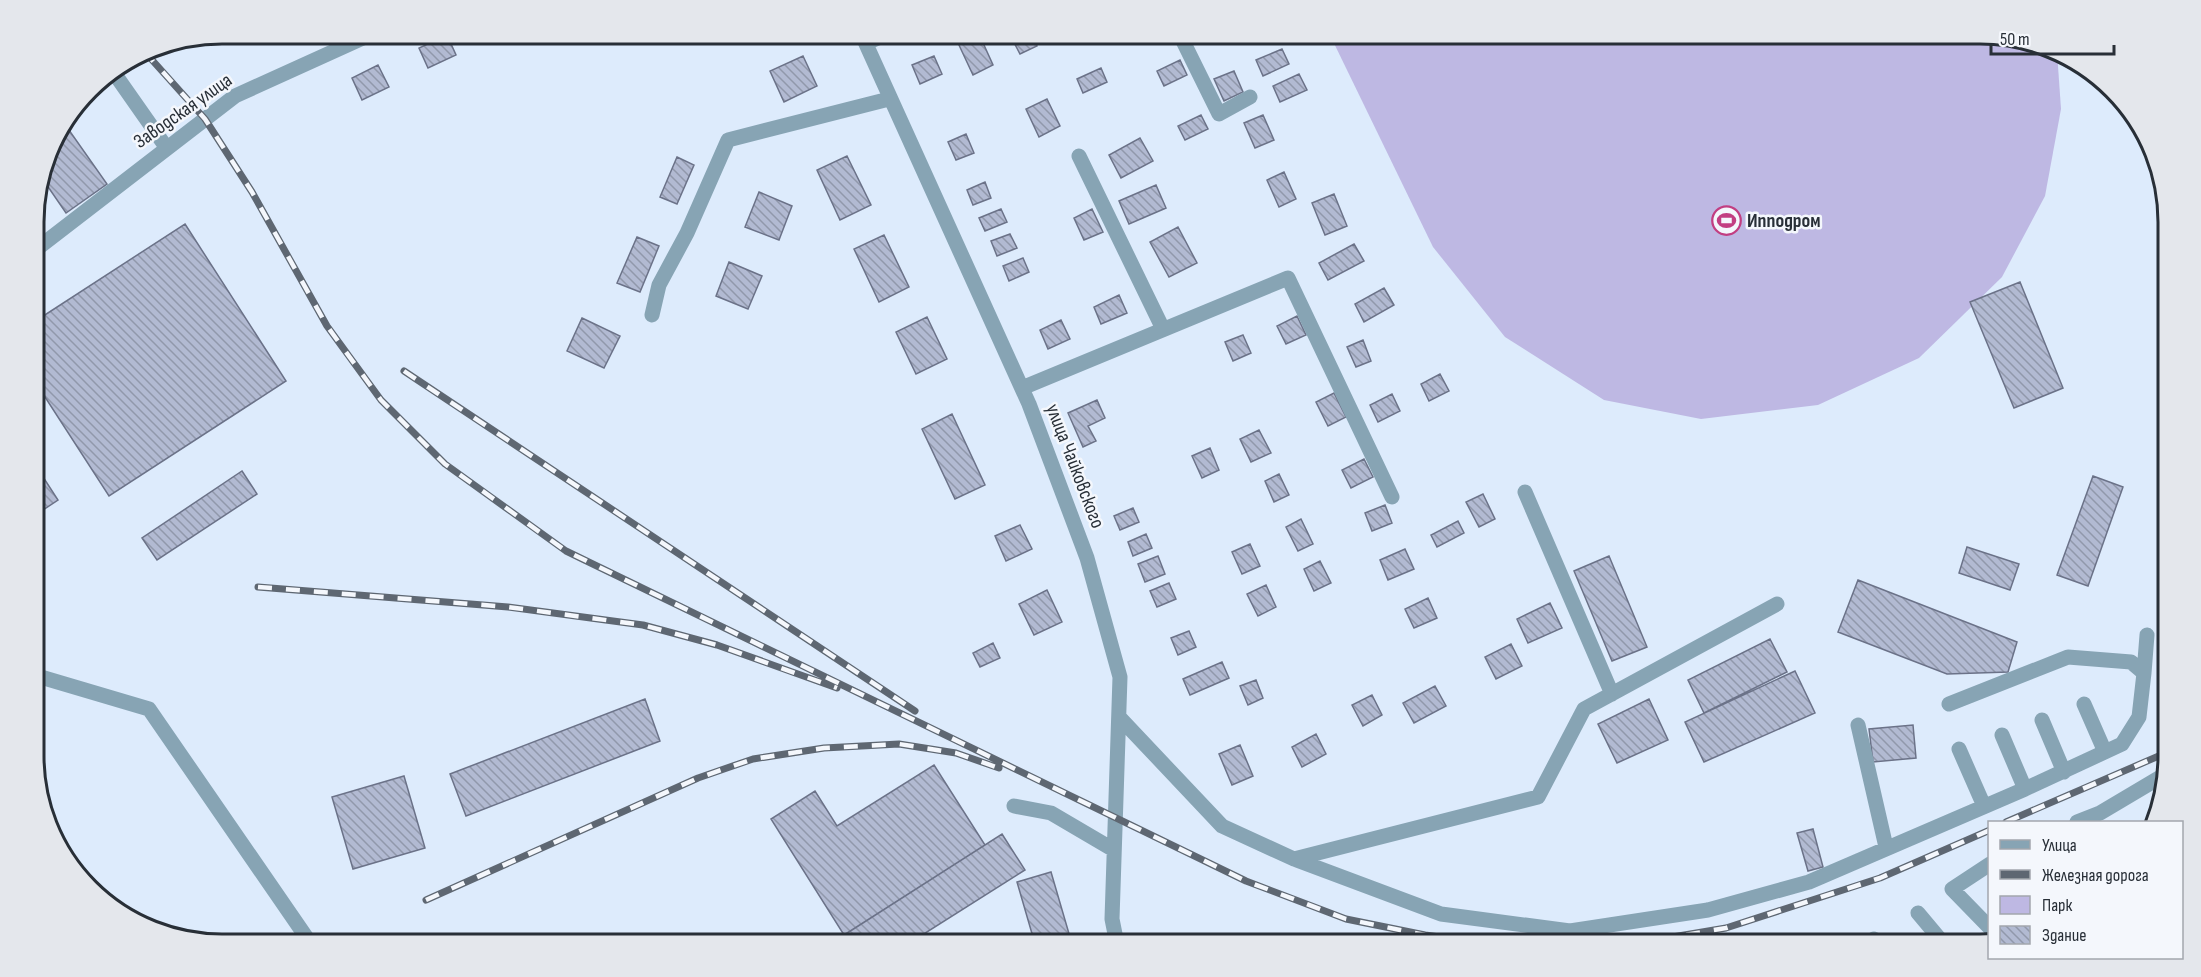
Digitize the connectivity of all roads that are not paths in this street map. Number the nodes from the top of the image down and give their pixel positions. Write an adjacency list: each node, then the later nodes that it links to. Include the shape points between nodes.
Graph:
1 (352, 43): 7 (street, Заводская улица, via 235,96)
2 (865, 43): 6 (street, улица Чайковского)
3 (1184, 43): 5 (street, via 1219,114)
4 (117, 77): 7 (street)
5 (1250, 97)
6 (889, 99): 10 (street, via 728,140 659,285); 12 (street, улица Чайковского)
7 (166, 147): 9 (street, Заводская улица)
8 (1079, 156): 11 (street)
9 (44, 242)
10 (652, 315)
11 (1163, 329): 12 (street); 14 (street, via 1288,278)
12 (1022, 388): 22 (street, улица Чайковского, via 1087,558 1120,677)
13 (1525, 492): 19 (street)
14 (1392, 497)
15 (1777, 604): 19 (street)
16 (2147, 635): 17 (street)
17 (2144, 673): 20 (street, via 2131,662 2068,657); 27 (street, via 2139,717 2122,744)
18 (43, 678): 42 (street, via 149,709)
19 (1612, 694): 36 (street, via 1584,709 1538,797)
20 (1949, 704)
21 (2084, 704): 27 (street)
22 (1119, 717): 35 (street, улица Чайковского); 36 (street, via 1222,826)
23 (2042, 720): 28 (street)
24 (1858, 725): 34 (street)
25 (2002, 735): 30 (street)
26 (1959, 749): 32 (street)
27 (2105, 752): 28 (street)
28 (2064, 772): 30 (street)
29 (2156, 780): 33 (street)
30 (2025, 789): 32 (street)
31 (1014, 806): 35 (street, via 1051,813)
32 (1984, 806): 34 (street)
33 (2080, 821)
34 (1886, 847): 36 (street, via 1809,882 1708,910 1570,931 1441,914)
35 (1114, 850): 40 (street, улица Чайковского)
36 (1294, 859)
37 (1988, 865): 39 (street, via 1952,889)
38 (1918, 913): 41 (street)
39 (1988, 927)
40 (1115, 933)
41 (1935, 933)
42 (304, 934)

